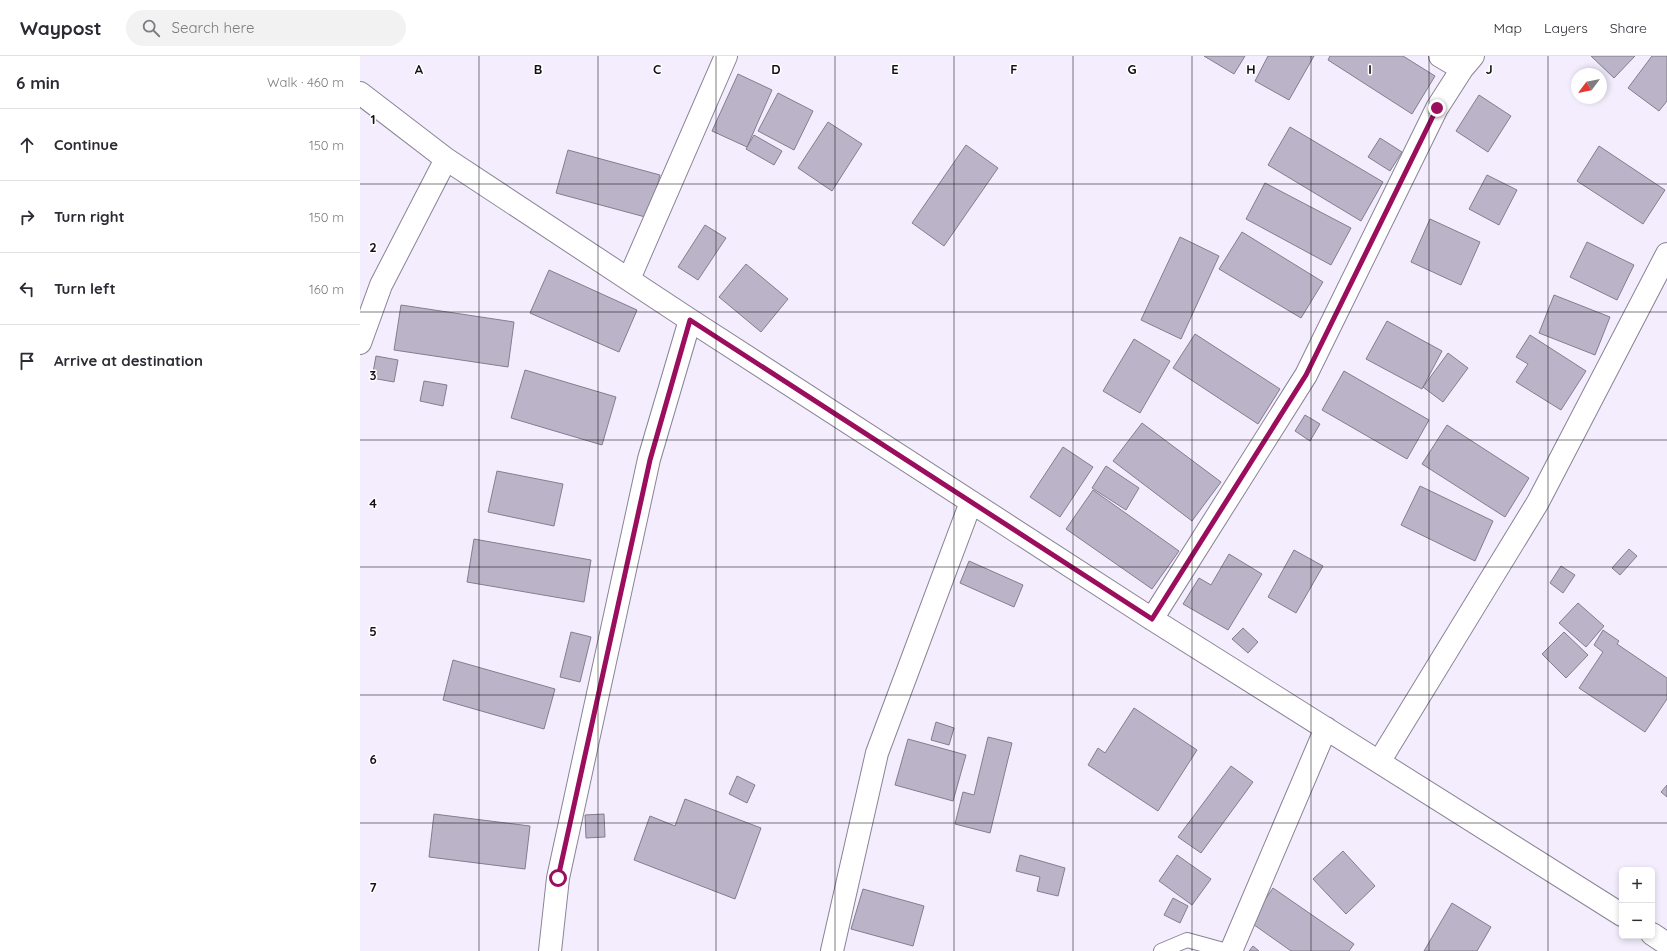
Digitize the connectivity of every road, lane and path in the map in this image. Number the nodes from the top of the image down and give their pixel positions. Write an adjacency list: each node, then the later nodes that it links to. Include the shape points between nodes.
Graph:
1 (726, 56): 7 (street)
2 (1440, 56): 3 (street)
3 (1468, 62): 12 (street, via 1437,108 1306,375)
4 (360, 93): 5 (street)
5 (446, 159): 7 (street); 8 (street)
6 (1667, 254): 14 (street, via 1538,502)
7 (628, 279): 9 (street)
8 (366, 312): 10 (street)
9 (690, 320): 11 (street); 18 (street, via 648,467 558,878)
10 (360, 343)
11 (971, 502): 12 (street); 19 (street, via 877,753)
12 (1152, 619): 13 (street)
13 (1326, 728): 14 (street); 22 (street)
14 (1379, 762): 15 (street)
15 (1619, 913)
16 (1655, 936): 17 (street)
17 (1667, 944)
18 (550, 951)
19 (832, 951)
20 (1161, 951): 21 (lane, via 1187,940)
21 (1228, 951)
22 (1231, 951)

